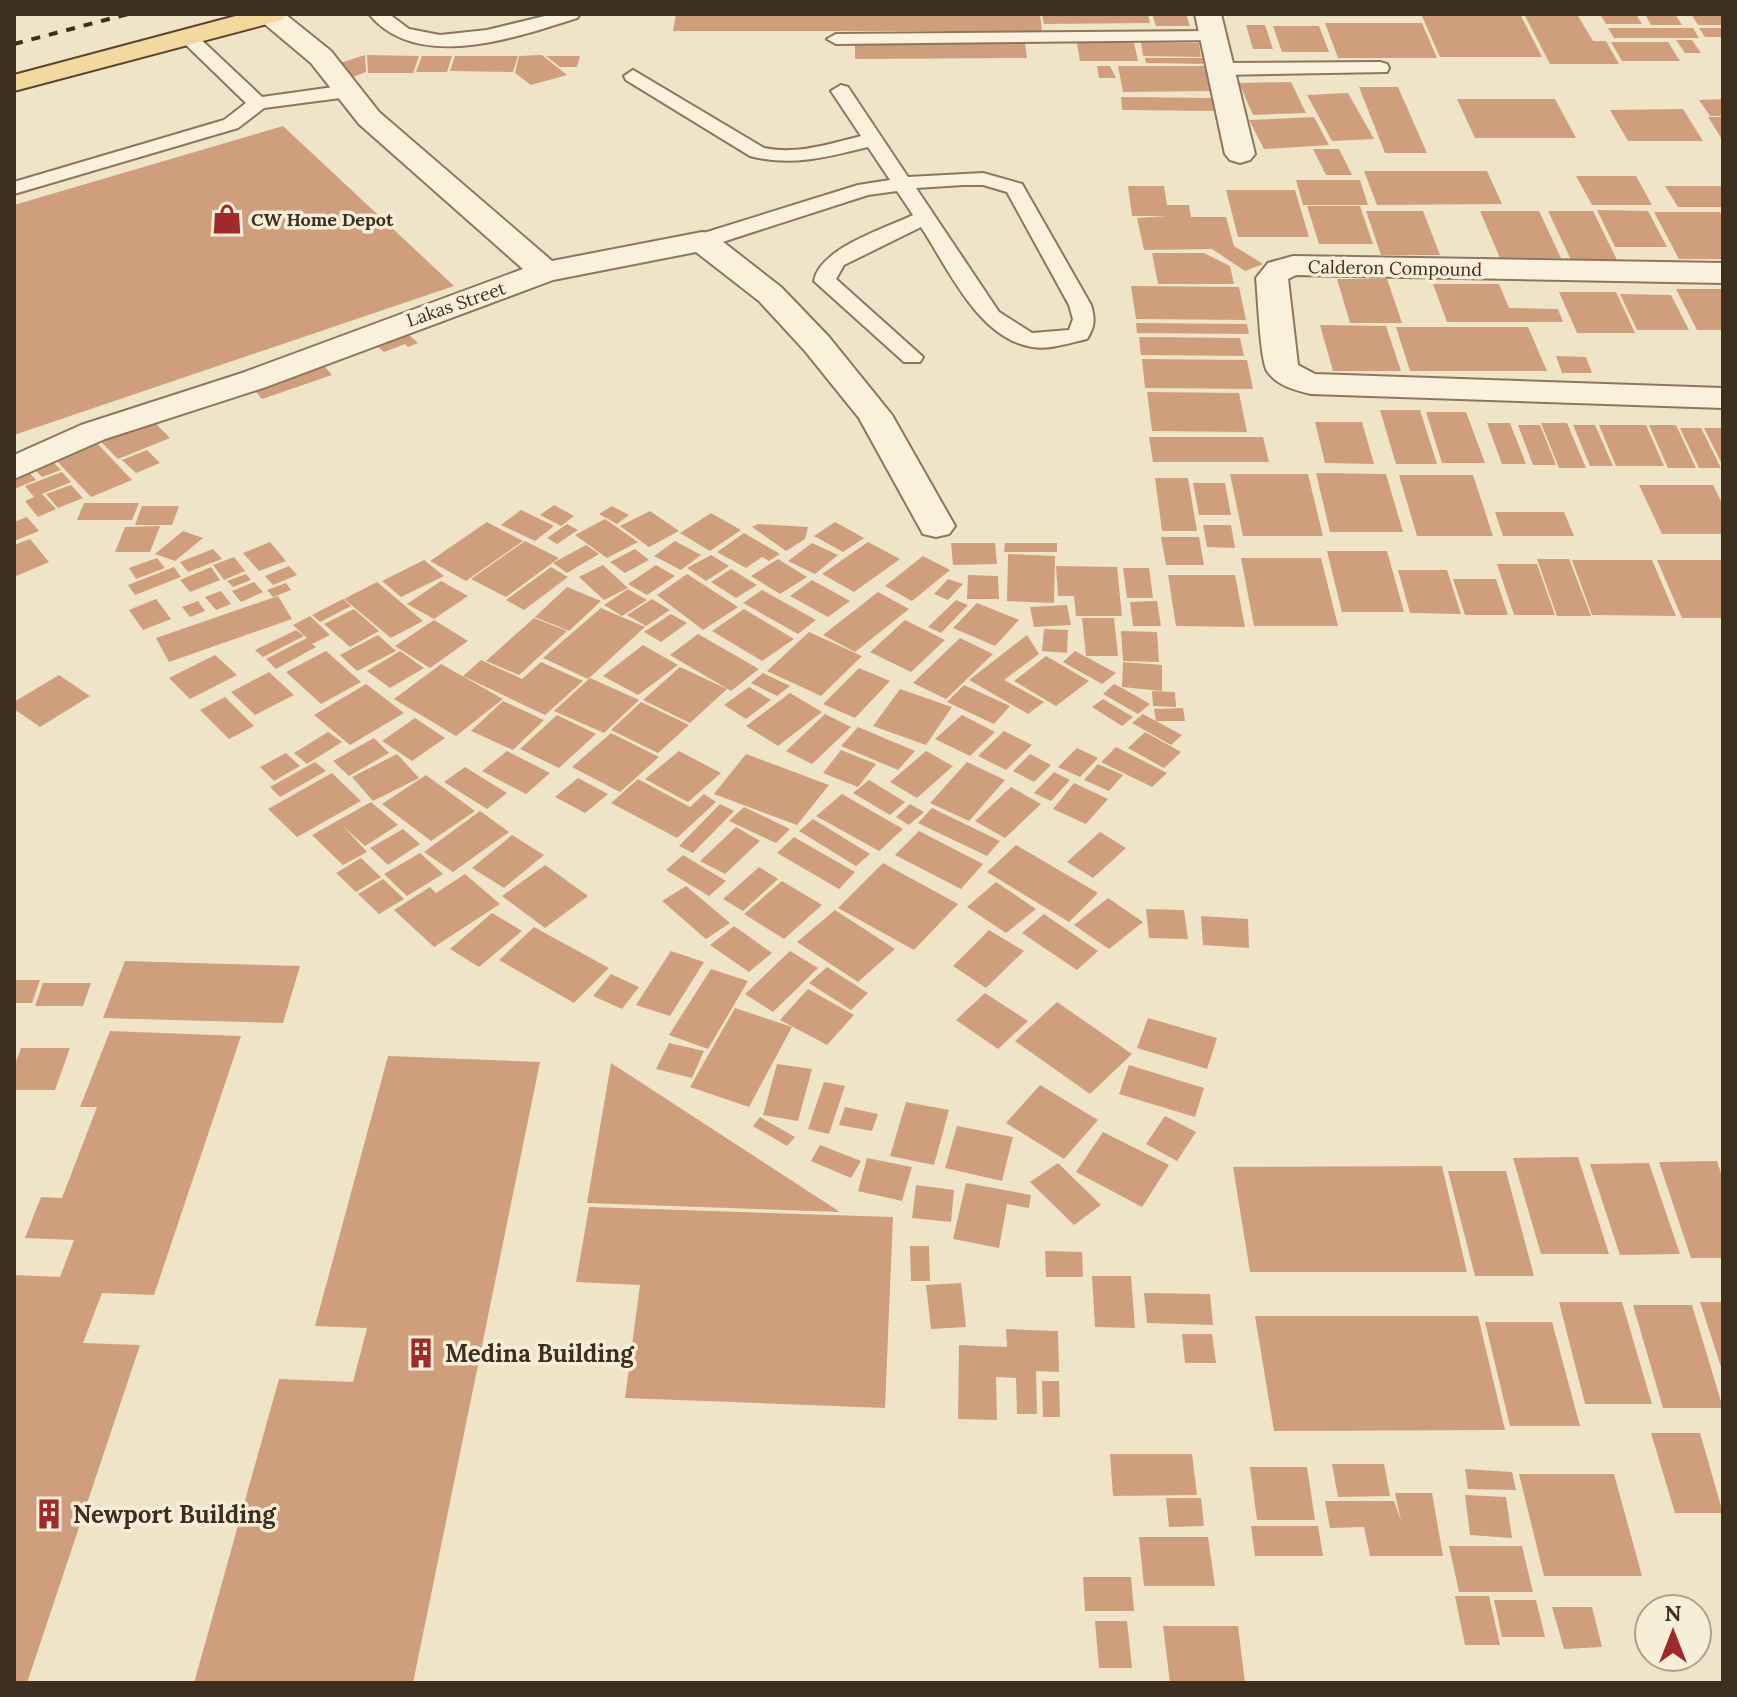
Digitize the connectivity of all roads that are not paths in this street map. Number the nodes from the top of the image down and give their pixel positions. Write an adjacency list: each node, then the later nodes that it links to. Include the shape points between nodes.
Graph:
1 (272, 14): 5 (main road); 11 (street, via 321,57)
2 (378, 14): 3 (lane, via 404,34 424,39 476,38)
3 (571, 14)
4 (1211, 25): 6 (lane); 8 (street)
5 (188, 37): 10 (main road); 13 (lane)
6 (836, 39)
7 (1380, 68): 8 (lane)
8 (1221, 69): 15 (street)
9 (633, 76): 14 (lane, via 757,152 774,157 794,159)
10 (14, 83)
11 (348, 91): 13 (lane); 20 (street, via 369,118)
12 (841, 91): 14 (lane)
13 (258, 103): 17 (lane, via 231,124)
14 (871, 140): 16 (lane)
15 (1240, 154)
16 (905, 185): 18 (lane); 18 (lane, via 982,178 1015,188 1080,305 1084,319 1079,334 1026,342 1005,330 991,317); 19 (lane, via 845,194)
17 (14, 188)
18 (926, 216): 22 (lane, via 836,260 825,281)
19 (702, 241): 20 (street, Lakas Street); 25 (street, via 770,294 826,355 875,415)
20 (545, 272): 24 (street, Lakas Street, via 254,380 93,432)
21 (1723, 273): 23 (street, Calderon Compound, via 1293,265 1272,278 1282,368 1311,384)
22 (912, 357)
23 (1723, 398)
24 (14, 468)
25 (936, 526)

